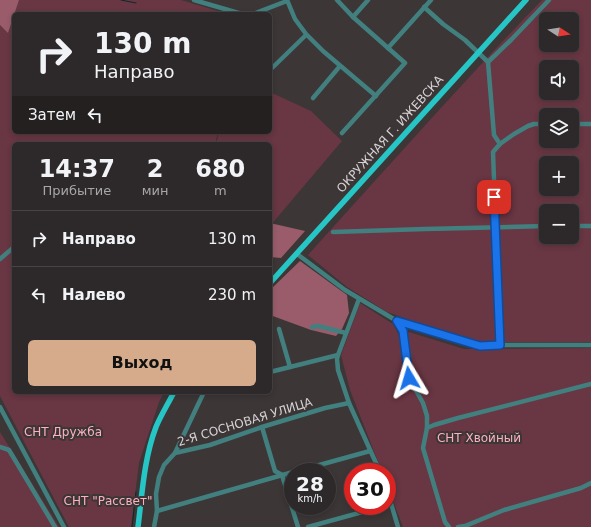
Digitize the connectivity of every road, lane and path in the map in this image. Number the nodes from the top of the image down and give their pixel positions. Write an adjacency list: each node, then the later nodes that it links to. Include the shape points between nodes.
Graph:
1 (194, 0): 9 (street)
2 (337, 0): 11 (street)
3 (368, 0): 11 (street)
4 (431, 0): 8 (street)
5 (526, 0): 14 (main road, ОКРУЖНАЯ Г. ИЖЕВСКА)
6 (549, 0): 15 (street)
7 (287, 1): 10 (street); 12 (street)
8 (424, 7): 13 (street); 14 (street)
9 (235, 12)
10 (258, 12)
11 (353, 17): 13 (street)
12 (306, 35): 16 (street); 17 (street)
13 (388, 48): 18 (street, via 405,63)
14 (478, 52): 15 (street); 31 (main road, ОКРУЖНАЯ Г. ИЖЕВСКА)
15 (488, 62): 24 (street, via 494,135)
16 (340, 66): 18 (street); 19 (street)
17 (272, 68)
18 (376, 96): 23 (street)
19 (312, 98)
20 (539, 124): 24 (street, via 528,126)
21 (579, 124): 22 (street)
22 (591, 124)
23 (342, 133)
24 (500, 144): 28 (street, via 493,152)
25 (539, 226): 28 (street)
26 (579, 226): 27 (street)
27 (591, 226)
28 (495, 227): 29 (street); 39 (street)
29 (333, 232)
30 (12, 249): 32 (street)
31 (297, 254): 33 (main road, ОКРУЖНАЯ Г. ИЖЕВСКА); 34 (street)
32 (0, 259)
33 (272, 281)
34 (359, 299): 35 (street); 38 (street)
35 (397, 321): 39 (street, via 480,346); 50 (street, via 403,331 409,378 423,403)
36 (312, 327): 38 (street, via 318,326)
37 (279, 329): 42 (street)
38 (346, 333): 41 (street)
39 (500, 345): 40 (street)
40 (591, 345)
41 (338, 355): 42 (street); 47 (street, via 338,370)
42 (290, 367): 43 (street)
43 (272, 372)
44 (591, 384): 50 (street)
45 (173, 394): 63 (main road, via 155,428 149,449)
46 (203, 394): 53 (street)
47 (349, 403): 49 (street, 2-Я СОСНОВАЯ УЛИЦА); 52 (street)
48 (0, 407): 62 (street)
49 (262, 427): 53 (street, 2-Я СОСНОВАЯ УЛИЦА, via 210,445); 56 (street, via 275,471)
50 (427, 428): 68 (street, via 423,448 444,522)
51 (0, 447): 61 (street, via 9,450)
52 (370, 451): 54 (street); 55 (street)
53 (175, 453): 58 (street, 2-Я СОСНОВАЯ УЛИЦА, via 164,465 159,477)
54 (326, 463)
55 (376, 463)
56 (282, 475): 58 (street); 65 (street)
57 (591, 483): 69 (street)
58 (157, 511): 64 (street)
59 (351, 515): 66 (street)
60 (392, 515): 67 (street)
61 (55, 527)
62 (64, 527)
63 (138, 527)
64 (154, 527)
65 (298, 527)
66 (308, 527)
67 (398, 527)
68 (450, 527)
69 (458, 527)

